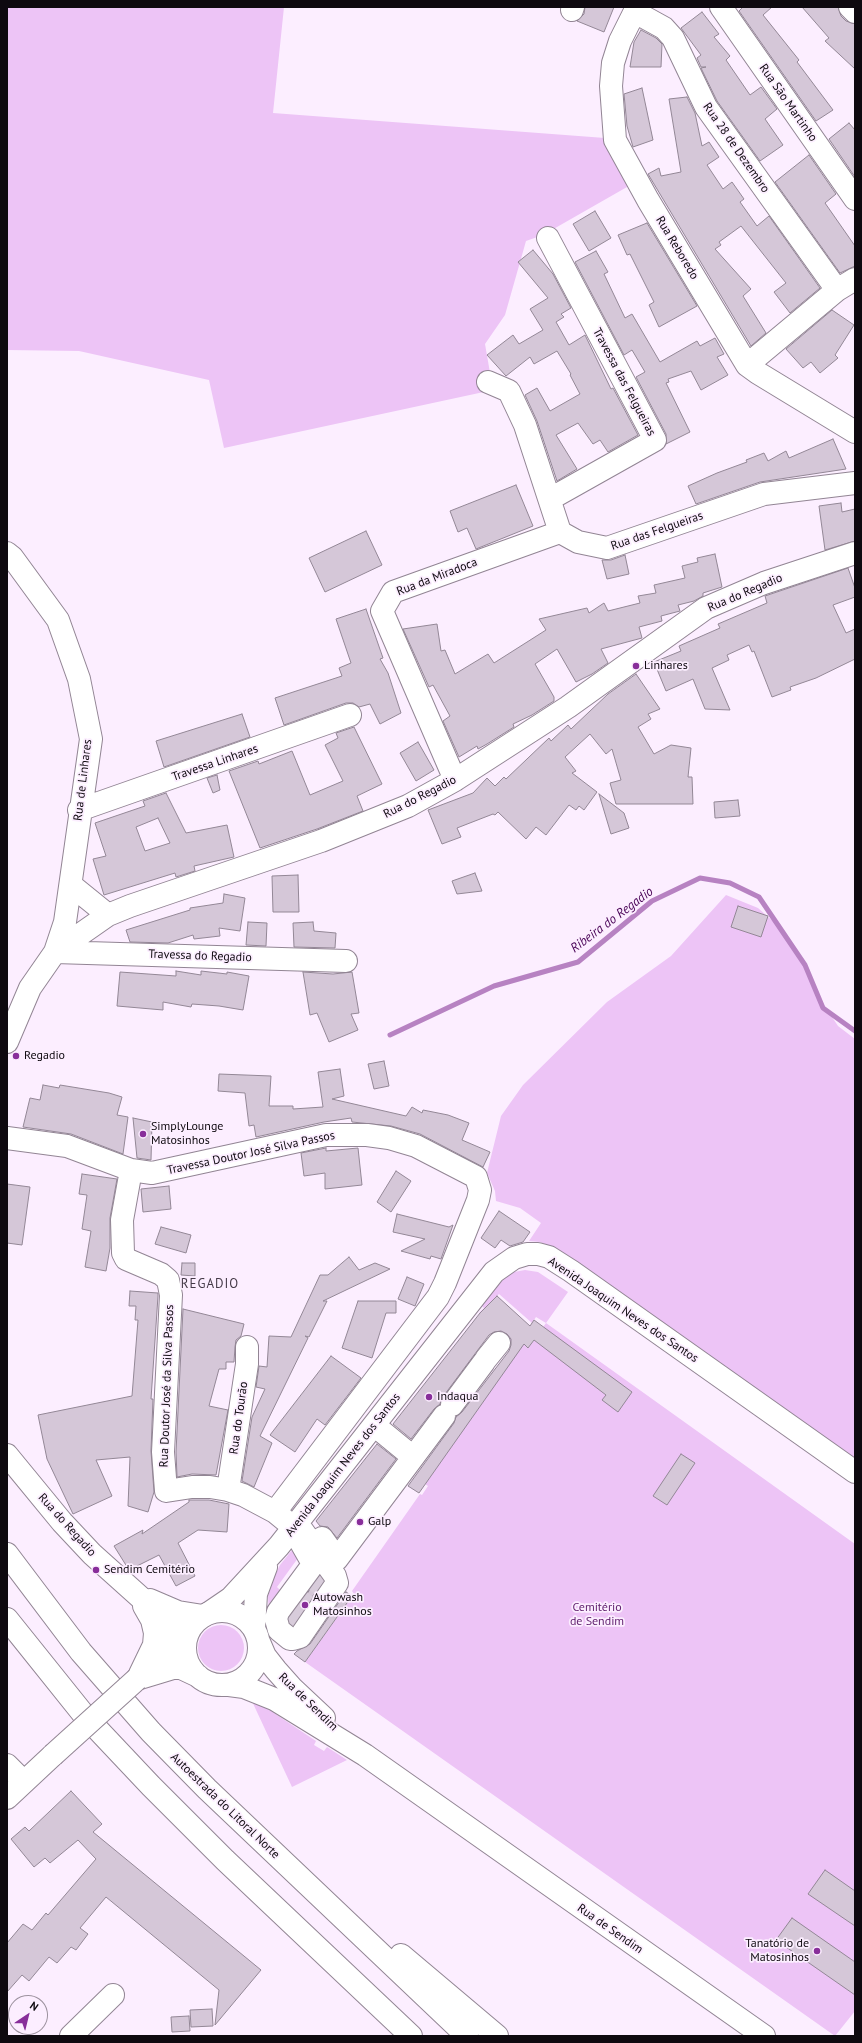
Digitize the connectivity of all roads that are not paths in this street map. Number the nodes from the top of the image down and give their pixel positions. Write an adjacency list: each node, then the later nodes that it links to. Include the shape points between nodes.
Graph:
1 (721, 7): 5 (main road, Rua São Martinho)
2 (850, 7): 4 (main road)
3 (636, 10): 7 (main road, Rua 28 de Dezembro, via 664,28 673,38 706,108); 8 (main road, Rua Reboredo, via 620,41 613,63 611,86 615,140)
4 (855, 12)
5 (855, 199)
6 (548, 238): 12 (main road, Travessa das Felgueiras, via 655,440)
7 (846, 285): 8 (main road)
8 (747, 365): 10 (main road, Rua Reboredo)
9 (488, 382): 12 (main road, via 508,391 525,425)
10 (855, 432)
11 (855, 483): 13 (main road, Rua das Felgueiras, via 764,494 607,548 578,542)
12 (550, 499): 13 (main road)
13 (560, 532): 17 (main road, Rua da Miradoca, via 393,592 382,611)
14 (7, 553): 18 (main road, Rua de Linhares, via 58,620 79,679 90,739)
15 (855, 553): 17 (main road, Rua do Regadio, via 764,583 706,608 568,707)
16 (350, 715): 18 (main road, Travessa Linhares)
17 (455, 780): 20 (main road, Rua do Regadio, via 408,806 321,841)
18 (79, 810): 19 (main road, Rua de Linhares)
19 (71, 885): 20 (main road); 21 (main road, Rua de Linhares, via 65,922)
20 (108, 915): 21 (main road, Rua do Regadio)
21 (55, 952): 22 (main road, Travessa do Regadio); 23 (main road, Rua do Regadio, via 30,988)
22 (346, 961)
23 (7, 1042)
24 (7, 1138): 25 (main road, Travessa Doutor José Silva Passos, via 67,1146)
25 (131, 1170): 32 (main road, Rua Doutor José da Silva Passos, via 122,1220 123,1252 126,1258 161,1274 168,1280 171,1295 163,1452 166,1491 192,1487); 33 (main road, Travessa Doutor José Silva Passos, via 152,1173 326,1135 367,1135 416,1146 462,1168 476,1177 479,1184 478,1200 438,1297)
26 (247, 1346): 32 (main road, Rua do Tourão, via 247,1364)
27 (490, 1355): 30 (main road)
28 (374, 1425): 30 (main road); 31 (main road, Avenida Joaquim Neves dos Santos, via 494,1272 514,1258 538,1254 549,1257 571,1271); 34 (main road, Avenida Joaquim Neves dos Santos)
29 (7, 1455): 36 (main road, Rua do Regadio, via 62,1522 92,1554)
30 (414, 1456): 34 (main road, via 337,1559 310,1522)
31 (855, 1472)
32 (228, 1490): 33 (main road, Rua Doutor José da Silva Passos)
33 (275, 1512): 34 (main road, Rua Doutor José da Silva Passos)
34 (293, 1529): 34 (main road, via 310,1557 312,1566 306,1603 337,1583 335,1576); 37 (main road, Avenida Joaquim Neves dos Santos, via 231,1598); 39 (main road, Avenida Joaquim Neves dos Santos, via 268,1562 259,1582 254,1604)
35 (7, 1554): 48 (main road, Autoestrada do Litoral Norte, via 57,1622 121,1700)
36 (131, 1589): 37 (main road, Rua do Regadio, via 170,1609); 40 (main road, Rua do Regadio); 42 (main road, Rua do Regadio, via 152,1620 155,1633 154,1645)
37 (203, 1617): 39 (main road, via 229,1612 247,1621); 40 (main road)
38 (7, 1619): 51 (main road, via 80,1709 151,1786)
39 (256, 1635): 43 (main road, via 259,1654 252,1669 243,1679); 44 (main road, Rua de Sendim, via 265,1656 292,1688)
40 (182, 1642): 41 (main road, via 188,1663); 42 (main road)
41 (198, 1676): 42 (main road, via 181,1668 172,1668); 43 (main road, via 218,1685)
42 (137, 1679): 46 (main road, bridge, via 53,1755)
43 (229, 1685): 44 (main road, Rua de Sendim, via 244,1687 274,1699)
44 (365, 1755): 54 (main road, Rua de Sendim)
45 (7, 1765): 46 (main road)
46 (15, 1785): 47 (main road)
47 (7, 1798)
48 (242, 1822): 52 (main road, Autoestrada do Litoral Norte); 53 (main road)
49 (113, 1994): 50 (main road)
50 (71, 2036)
51 (411, 2036)
52 (467, 2036)
53 (497, 2036)
54 (764, 2036)

